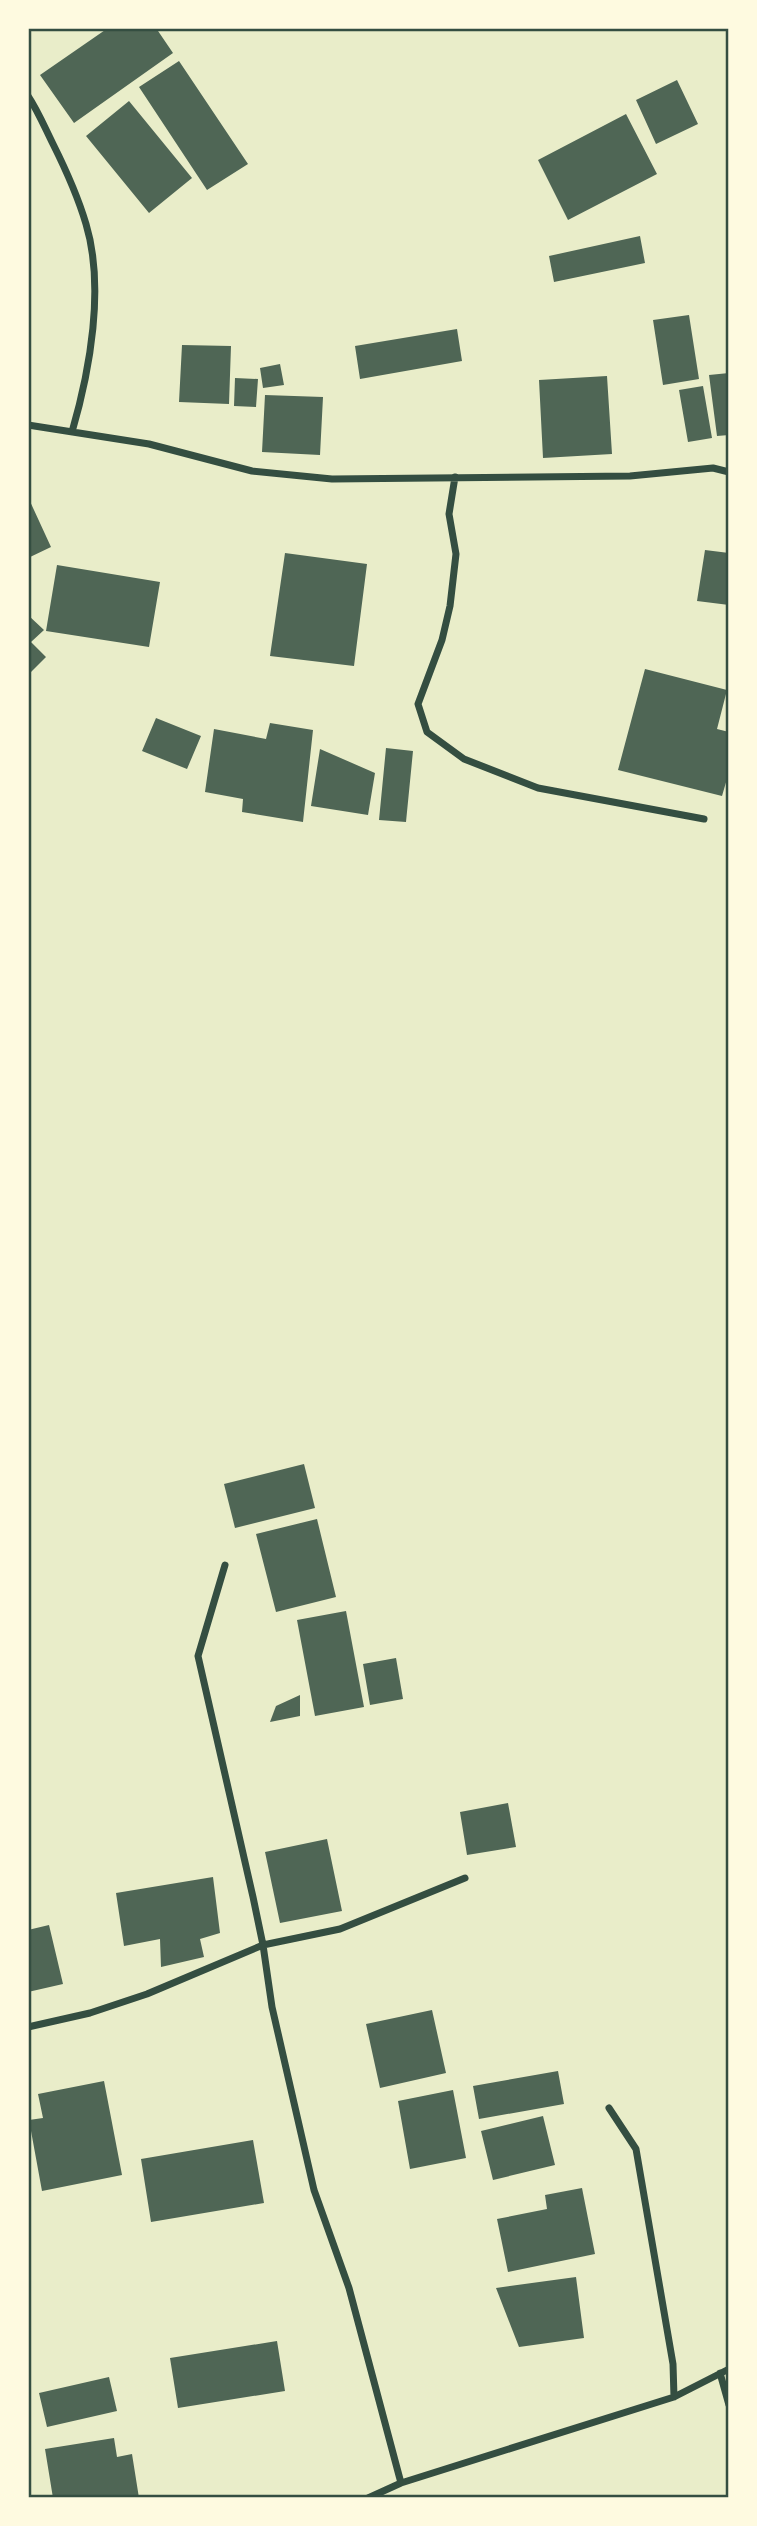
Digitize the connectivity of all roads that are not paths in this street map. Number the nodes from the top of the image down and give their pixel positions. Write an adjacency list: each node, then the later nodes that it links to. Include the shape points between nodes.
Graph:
1 (28, 96): 3 (street, via 65,167 87,226 94,271 85,388)
2 (28, 425): 3 (street)
3 (72, 432): 5 (street, via 149,444 252,471 332,479)
4 (729, 472): 5 (street, via 713,468 629,476)
5 (455, 477): 6 (street, via 449,514 456,554 450,606 418,704 428,732 464,759 538,788)
6 (704, 818)
7 (226, 1564): 9 (street, via 198,1656)
8 (466, 1878): 9 (street, via 340,1929)
9 (263, 1945): 10 (street, via 146,1994); 16 (street, via 272,2007 314,2190 349,2288)
10 (28, 2027)
11 (609, 2108): 14 (street, via 636,2149 673,2364)
12 (729, 2369): 13 (street)
13 (720, 2373): 14 (street); 15 (street)
14 (674, 2397): 16 (street)
15 (729, 2405)
16 (401, 2483): 17 (street)
17 (368, 2498)

